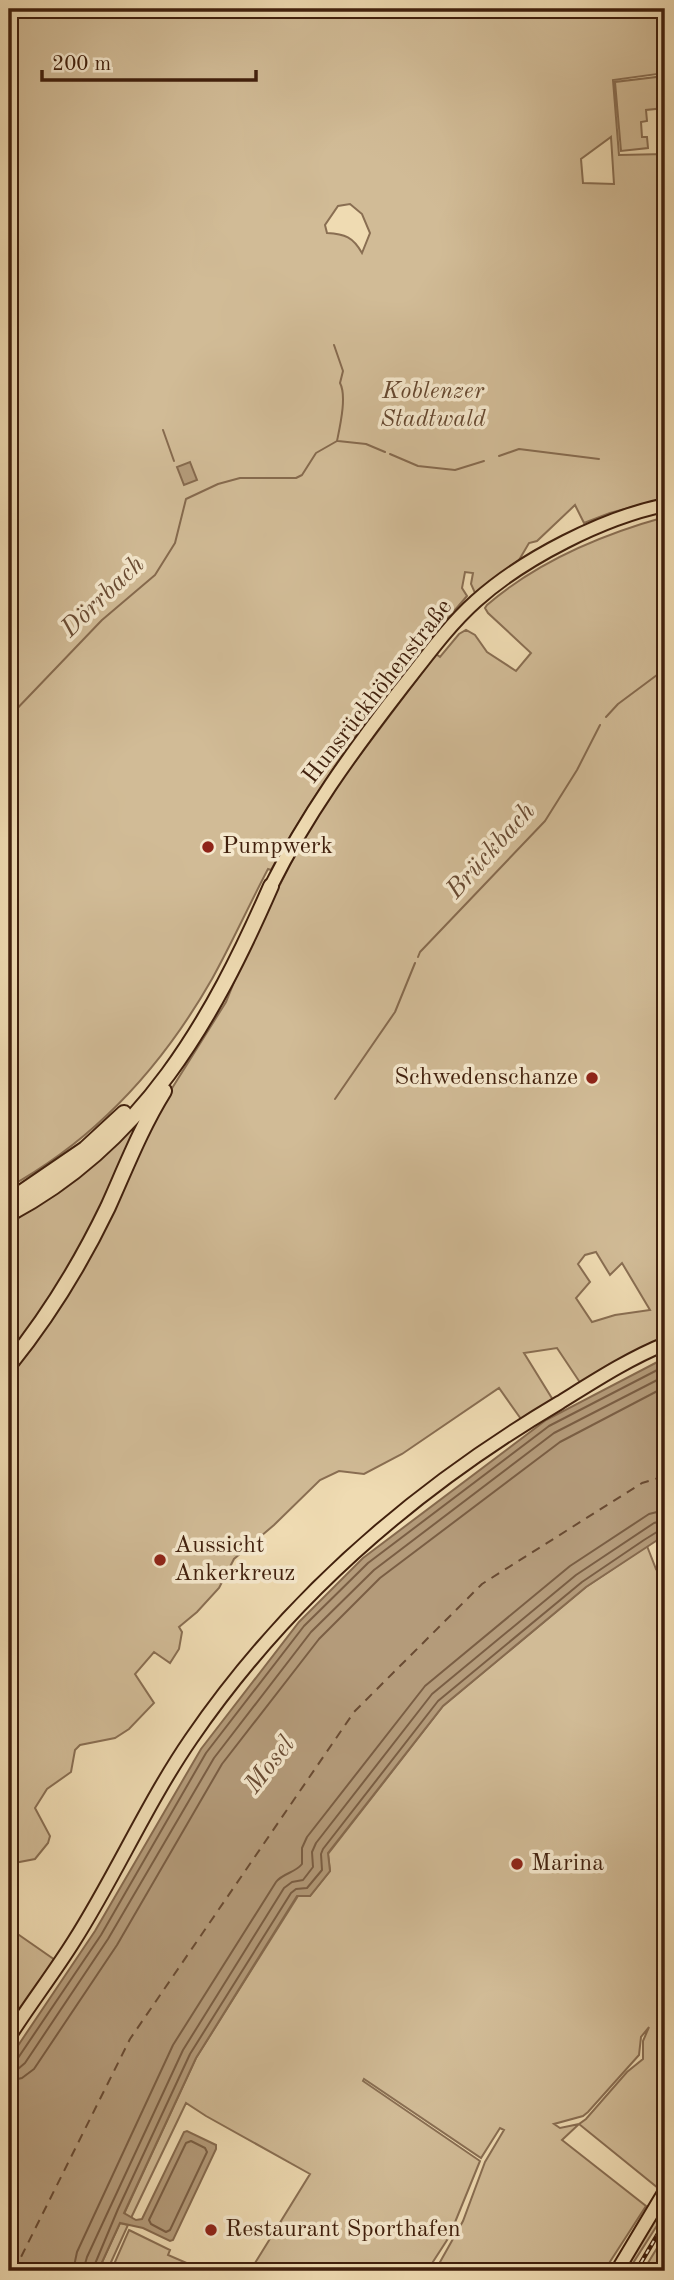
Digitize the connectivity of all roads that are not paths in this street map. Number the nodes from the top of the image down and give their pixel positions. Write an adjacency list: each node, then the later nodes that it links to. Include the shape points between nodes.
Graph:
1 (665, 505): 2 (main road, Hunsrückhöhenstraße, via 574,538 475,602 355,750)
2 (271, 886): 3 (highway, via 230,976); 4 (highway, via 192,1029 130,1107 85,1149)
3 (185, 1053): 4 (highway, via 92,1159 53,1188); 6 (highway, via 142,1128 73,1273)
4 (11, 1206)
5 (665, 1344): 7 (main road, via 521,1425 439,1481 348,1557 286,1619 224,1692 191,1740 75,1940)
6 (9, 1366)
7 (9, 2037)
8 (665, 2191): 9 (main road)
9 (617, 2271)

